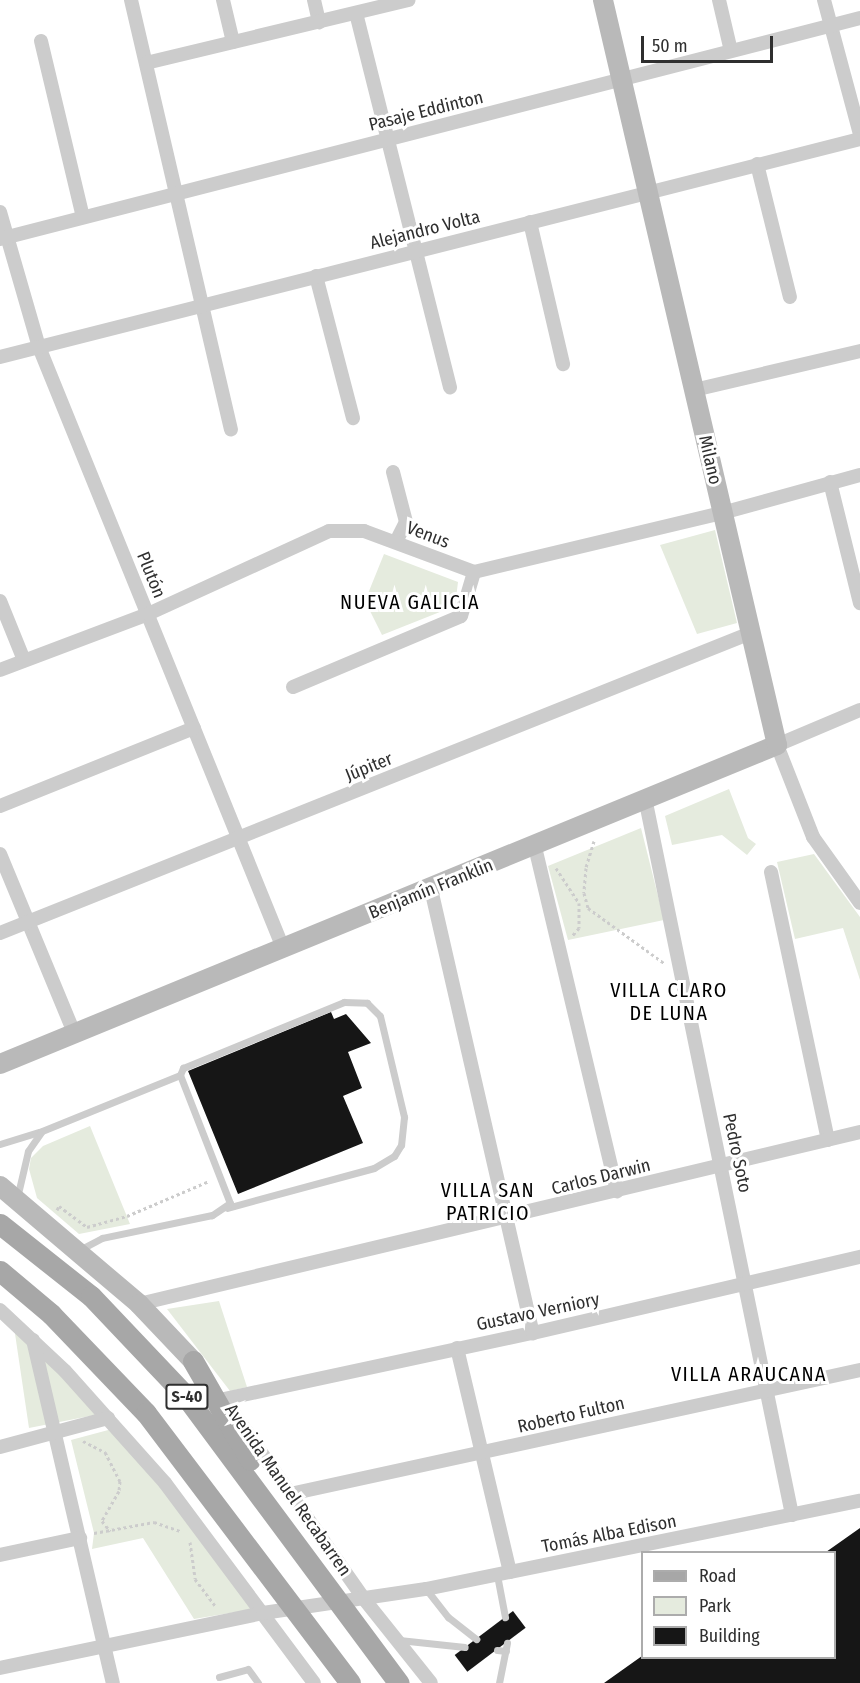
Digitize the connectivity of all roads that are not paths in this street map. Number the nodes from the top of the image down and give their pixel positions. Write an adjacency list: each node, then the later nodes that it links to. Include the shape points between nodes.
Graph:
1 (131, 0): 15 (street)
2 (223, 0): 13 (street)
3 (314, 0): 10 (street)
4 (603, 0): 16 (street, Milano)
5 (719, 0): 14 (street)
6 (824, 0): 11 (street)
7 (405, 1): 8 (street)
8 (356, 13): 10 (street); 18 (street)
9 (860, 18): 11 (street, Pasaje Eddinton)
10 (319, 22): 13 (street)
11 (830, 26): 14 (street, Pasaje Eddinton); 17 (street)
12 (41, 41): 23 (street)
13 (233, 42): 15 (street)
14 (731, 51): 16 (street, Pasaje Eddinton)
15 (146, 63): 21 (street)
16 (621, 80): 18 (street, Pasaje Eddinton); 20 (street, Milano)
17 (860, 136): 19 (street, Alejandro Volta)
18 (386, 139): 21 (street, Pasaje Eddinton); 26 (street)
19 (757, 164): 20 (street, Alejandro Volta); 28 (street)
20 (648, 191): 24 (street, Alejandro Volta); 35 (street, Milano)
21 (176, 193): 23 (street, Pasaje Eddinton); 29 (street)
22 (0, 212): 25 (street, Plutón)
23 (83, 217): 25 (street, Pasaje Eddinton)
24 (530, 222): 26 (street, Alejandro Volta); 33 (street)
25 (4, 238): 30 (street, Plutón)
26 (414, 251): 27 (street, Alejandro Volta); 34 (street)
27 (316, 276): 29 (street, Alejandro Volta); 36 (street)
28 (790, 297)
29 (202, 305): 30 (street, Alejandro Volta); 37 (street)
30 (39, 346): 32 (street, Alejandro Volta); 46 (street, Plutón)
31 (860, 351): 35 (street)
32 (0, 357)
33 (563, 364)
34 (450, 387)
35 (694, 390): 41 (street, Milano)
36 (353, 418)
37 (231, 429)
38 (393, 472): 42 (street, via 406,522)
39 (860, 474): 40 (street)
40 (830, 482): 41 (street); 45 (street)
41 (722, 513): 43 (street); 47 (street, Milano)
42 (396, 542): 43 (street, Venus); 46 (street, Venus, via 364,531 329,531)
43 (474, 572): 50 (street, via 461,616)
44 (0, 601): 48 (street)
45 (860, 603)
46 (148, 614): 48 (street, Venus); 52 (street, Plutón)
47 (751, 633): 53 (street, Milano); 56 (street, Júpiter)
48 (24, 660): 49 (street, Venus)
49 (0, 670)
50 (293, 687)
51 (860, 710): 53 (street, Benjamín Franklin)
52 (194, 728): 55 (street); 56 (street, Plutón)
53 (777, 745): 54 (street, Benjamín Franklin); 61 (street, Milano, via 813,837)
54 (645, 798): 57 (street, Benjamín Franklin); 72 (street, Pedro Soto)
55 (0, 806)
56 (239, 838): 62 (street, Júpiter); 64 (street, Plutón)
57 (535, 847): 60 (street, Benjamín Franklin); 74 (street)
58 (0, 854): 62 (street)
59 (771, 872): 70 (street)
60 (431, 889): 64 (street, Benjamín Franklin); 77 (street)
61 (860, 903)
62 (28, 922): 63 (street, Júpiter); 65 (street)
63 (0, 933)
64 (283, 948): 65 (street, Benjamín Franklin)
65 (74, 1033): 66 (street, Benjamín Franklin)
66 (0, 1064)
67 (180, 1075): 68 (lane); 76 (lane, via 230,1198); 76 (lane, via 183,1068 344,1002 366,1003 380,1016 404,1117 401,1145 394,1156 374,1168)
68 (42, 1131): 71 (lane); 75 (lane, via 28,1151)
69 (860, 1132): 70 (street, Carlos Darwin)
70 (828, 1140): 72 (street, Carlos Darwin)
71 (0, 1144)
72 (721, 1166): 74 (street, Carlos Darwin); 83 (street, Pedro Soto)
73 (0, 1187): 75 (street, Avenida Manuel Recabarren)
74 (617, 1191): 77 (street, Carlos Darwin)
75 (16, 1201): 79 (street, Avenida Manuel Recabarren)
76 (227, 1208): 79 (lane, via 102,1238)
77 (507, 1218): 84 (street, Carlos Darwin); 87 (street)
78 (0, 1224): 101 (main road, Avenida Manuel Recabarren / S-40, via 91,1296 148,1354 203,1418)
79 (79, 1250): 84 (street, Avenida Manuel Recabarren)
80 (860, 1257): 83 (street, Gustavo Verniory)
81 (0, 1271): 86 (main road, S-40)
82 (0, 1283): 86 (main road)
83 (745, 1283): 87 (street, Gustavo Verniory); 92 (street, Pedro Soto)
84 (139, 1304): 90 (street, Avenida Manuel Recabarren)
85 (2, 1314): 88 (street)
86 (51, 1314): 108 (main road, S-40, via 146,1413)
87 (533, 1333): 89 (street, Gustavo Verniory)
88 (33, 1338): 94 (street); 95 (street)
89 (457, 1348): 93 (street, Gustavo Verniory); 97 (street)
90 (193, 1361): 93 (street, Avenida Manuel Recabarren); 101 (main road)
91 (860, 1370): 92 (street, Roberto Fulton)
92 (767, 1390): 97 (street, Roberto Fulton); 100 (street, Pedro Soto)
93 (224, 1399): 98 (street, Avenida Manuel Recabarren)
94 (108, 1418): 95 (street); 109 (street, via 165,1483)
95 (60, 1433): 96 (street); 102 (street)
96 (0, 1447)
97 (482, 1454): 98 (street, Roberto Fulton); 104 (street)
98 (290, 1494): 106 (street, Avenida Manuel Recabarren)
99 (860, 1501): 100 (street, Tomás Alba Edison)
100 (792, 1515): 104 (street, Tomás Alba Edison)
101 (285, 1528): 107 (main road, Avenida Manuel Recabarren / S-40)
102 (80, 1538): 103 (street); 114 (street)
103 (0, 1555)
104 (503, 1574): 105 (street, Tomás Alba Edison); 110 (lane)
105 (426, 1589): 106 (street, Tomás Alba Edison); 111 (lane, via 448,1617)
106 (364, 1599): 107 (street, Tomás Alba Edison); 112 (street, Avenida Manuel Recabarren)
107 (338, 1602): 108 (street, Tomás Alba Edison); 122 (main road, Avenida Manuel Recabarren / S-40)
108 (294, 1609): 109 (street, Tomás Alba Edison); 121 (main road, S-40)
109 (263, 1613): 114 (street, Tomás Alba Edison); 120 (street)
110 (505, 1617)
111 (476, 1638)
112 (396, 1640): 115 (lane); 123 (street, Avenida Manuel Recabarren)
113 (507, 1643): 124 (lane, via 500,1650)
114 (105, 1645): 116 (street, Tomás Alba Edison); 118 (street)
115 (465, 1647)
116 (0, 1668)
117 (219, 1677): 119 (lane, via 248,1669)
118 (113, 1683)
119 (258, 1683)
120 (314, 1683)
121 (350, 1683)
122 (399, 1683)
123 (431, 1683)
124 (499, 1683)

